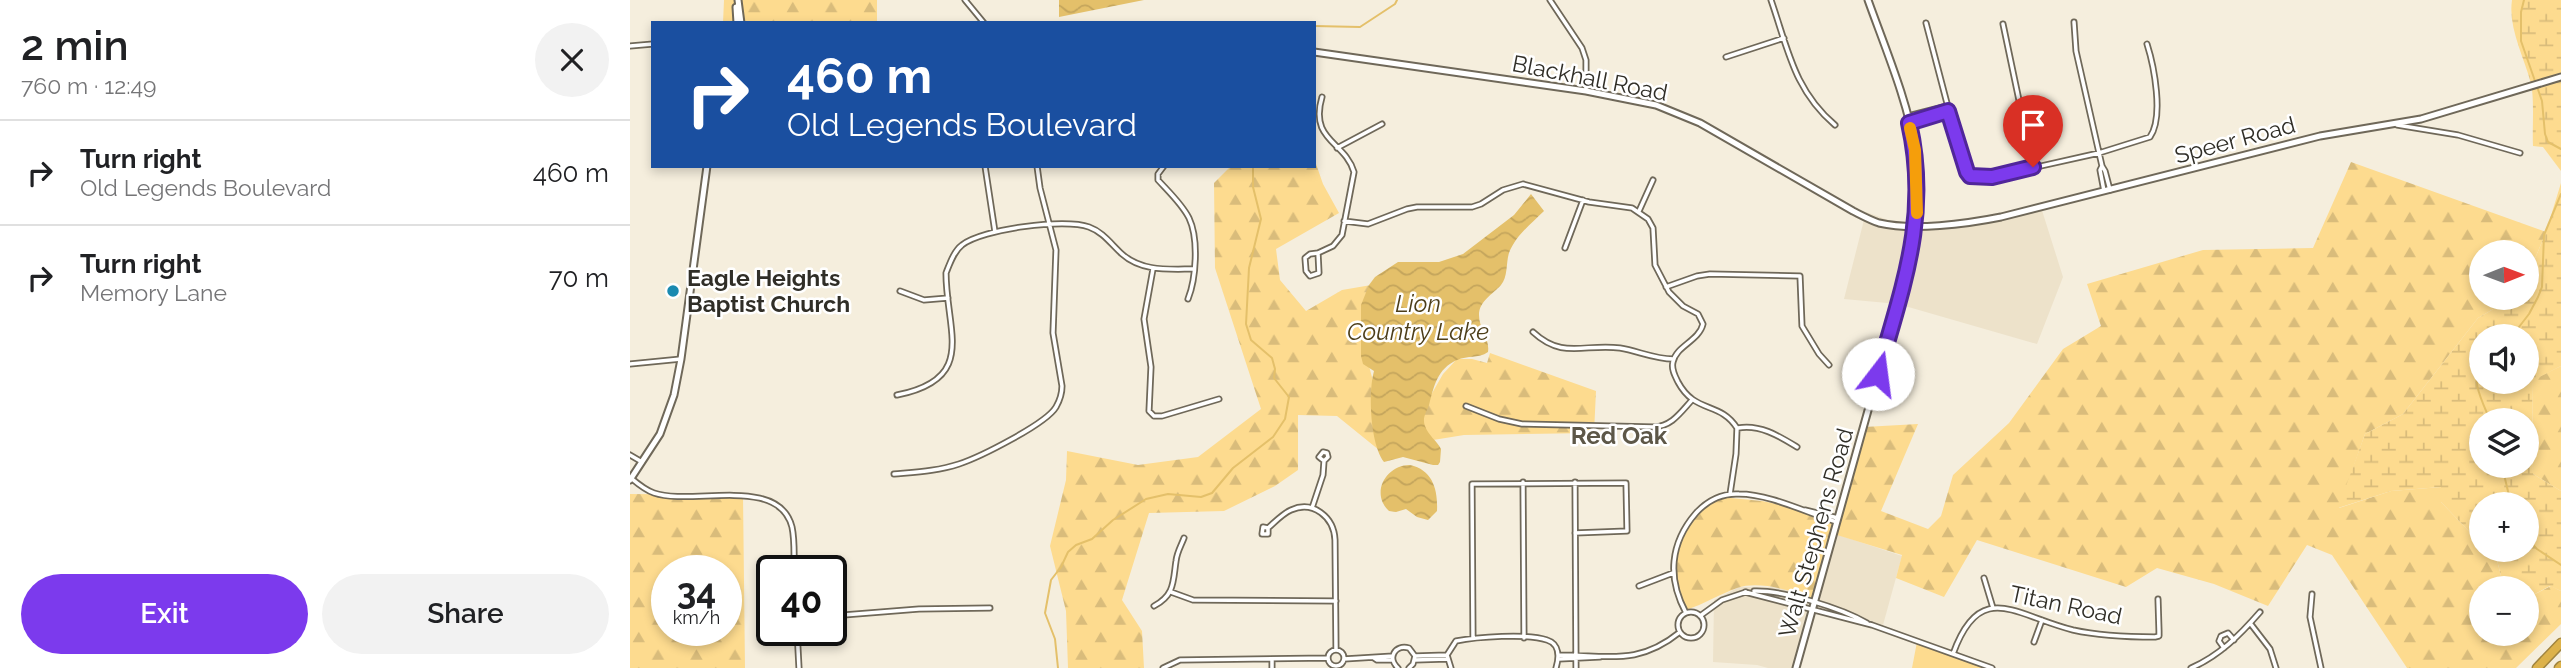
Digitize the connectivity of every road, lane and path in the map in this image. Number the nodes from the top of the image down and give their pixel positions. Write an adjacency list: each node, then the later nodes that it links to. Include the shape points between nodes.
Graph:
1 (737, 0): 6 (street)
2 (965, 0): 7 (street)
3 (1550, 0): 18 (street, via 1582,48)
4 (1771, 0): 11 (street)
5 (1868, 0): 22 (street, Walt Stephens Road)
6 (739, 21)
7 (982, 21)
8 (2074, 22): 27 (street)
9 (1926, 23): 20 (street)
10 (2003, 24): 29 (street)
11 (1784, 38): 16 (street); 25 (street, via 1804,91)
12 (651, 44): 14 (street)
13 (2147, 44): 27 (street, via 2155,70 2154,132 2143,141)
14 (630, 46)
15 (1316, 52): 18 (street, Blackhall Road)
16 (1726, 57)
17 (2561, 78): 24 (street, Speer Road)
18 (1586, 91): 40 (street, Blackhall Road, via 1679,113 1875,222)
19 (1322, 97): 26 (street, via 1321,129)
20 (1947, 106): 21 (street); 22 (street)
21 (1948, 111): 22 (street); 29 (street, via 1970,176 1992,177)
22 (1907, 120): 40 (street, Walt Stephens Road, via 1915,150)
23 (1382, 124): 26 (street)
24 (2395, 124): 28 (street, via 2458,135); 35 (street, Speer Road, via 2320,136)
25 (1835, 125)
26 (1337, 148): 38 (street, via 1354,172)
27 (2099, 153): 29 (street); 35 (street)
28 (2520, 153)
29 (2033, 167)
30 (706, 168): 51 (street)
31 (985, 168): 41 (street)
32 (1037, 168): 39 (street)
33 (1162, 168): 45 (street, via 1158,180 1192,225)
34 (1653, 180): 37 (street)
35 (2107, 190): 40 (street, Speer Road, via 1990,220)
36 (1583, 200): 37 (street); 38 (street, via 1522,184 1472,207 1417,207 1368,224); 42 (street)
37 (1639, 212): 46 (street, via 1653,228 1654,259)
38 (1344, 221): 43 (street, via 1338,241)
39 (1049, 223): 41 (street); 44 (street, via 1077,223 1098,231 1128,258); 66 (street, via 1056,250 1053,333 1062,386 1055,409 977,457 937,470)
40 (1916, 225): 72 (street, Walt Stephens Road)
41 (995, 232): 48 (street, via 961,246 946,273)
42 (1565, 248)
43 (1318, 253): 43 (street, via 1319,272 1310,276 1305,258)
44 (1153, 269): 45 (street); 59 (street, via 1144,319)
45 (1194, 269): 49 (street)
46 (1666, 287): 52 (street, via 1676,301 1698,314 1703,324); 54 (street, via 1710,274 1800,276 1802,326)
47 (900, 291): 48 (street, via 924,300)
48 (948, 298): 55 (street, via 953,351 949,364 933,383)
49 (1188, 299)
50 (1533, 332): 52 (street, via 1564,349 1620,348)
51 (681, 359): 53 (street); 65 (street, via 671,408)
52 (1673, 359): 57 (street, via 1675,376)
53 (630, 364)
54 (1829, 365)
55 (897, 395)
56 (1220, 400): 59 (street, via 1161,416)
57 (1692, 400): 58 (street, via 1672,421 1654,427 1518,424); 61 (street, via 1725,415)
58 (1466, 406)
59 (1152, 414): 60 (street)
60 (1147, 419)
61 (1737, 428): 62 (street, via 1754,427); 70 (street)
62 (1797, 447)
63 (630, 455): 65 (street)
64 (1324, 461): 71 (street)
65 (642, 462): 67 (street)
66 (894, 474)
67 (631, 479): 76 (street, via 662,495 756,497 774,502 792,526)
68 (1523, 482): 69 (street); 98 (street, via 1472,484); 99 (street)
69 (1575, 482): 74 (street); 74 (street, via 1625,482 1628,529)
70 (1730, 494): 72 (street, via 1813,510); 77 (street, via 1707,502 1687,525 1676,547)
71 (1312, 508): 73 (street, via 1290,510); 84 (street, via 1326,517 1334,530)
72 (1837, 520): 85 (street, Walt Stephens Road)
73 (1268, 528)
74 (1575, 533): 109 (street)
75 (1184, 538): 80 (street)
76 (793, 555)
77 (1674, 573): 79 (street); 91 (street)
78 (1984, 578): 88 (street)
79 (1639, 586)
80 (1171, 592): 84 (street, via 1193,600); 86 (street)
81 (1745, 592): 85 (street, via 1768,592); 89 (street); 93 (street, via 1722,600)
82 (2312, 594): 128 (street, via 2310,617)
83 (2158, 598): 94 (street, Titan Road, via 2159,636 2155,637 2097,634)
84 (1336, 601): 105 (street)
85 (1815, 604): 89 (street, Walt Stephens Road); 96 (street)
86 (1154, 606)
87 (990, 608): 92 (street)
88 (1993, 608): 94 (street, Titan Road); 106 (street, Titan Road, via 1968,622)
89 (1813, 611): 96 (street); 124 (street, Walt Stephens Road)
90 (2260, 612): 95 (street)
91 (1686, 613): 93 (street); 97 (street, via 1678,621)
92 (847, 616)
93 (1700, 616): 97 (street, via 1704,625 1700,634 1691,638)
94 (2042, 620): 101 (street)
95 (2250, 623): 100 (street); 127 (street, via 2270,649)
96 (1871, 625): 106 (street)
97 (1680, 632): 109 (street, via 1644,654)
98 (1473, 638): 99 (street); 107 (street, via 1456,641)
99 (1524, 638): 108 (street, via 1548,640)
100 (2234, 640): 104 (street); 104 (street, via 2228,633 2221,636)
101 (2034, 642)
102 (2561, 643): 129 (highway)
103 (798, 646): 116 (street)
104 (2224, 648): 126 (street)
105 (1336, 650): 110 (street); 114 (street)
106 (1953, 654): 125 (street)
107 (1447, 657): 112 (street); 121 (street)
108 (1559, 657): 109 (street); 122 (street)
109 (1576, 657): 123 (street)
110 (1328, 658): 113 (street); 115 (street)
111 (1393, 658): 112 (street, via 1403,647 1412,650); 114 (street); 119 (street)
112 (1415, 658): 120 (street)
113 (1272, 659): 117 (street, via 1180,660); 118 (street)
114 (1344, 659): 115 (street)
115 (1336, 667)
116 (799, 668)
117 (1163, 668)
118 (1272, 668)
119 (1398, 668)
120 (1409, 668)
121 (1451, 668)
122 (1556, 668)
123 (1576, 668)
124 (1796, 668)
125 (1992, 668)
126 (2192, 668)
127 (2276, 668)
128 (2321, 668)
129 (2537, 668)

